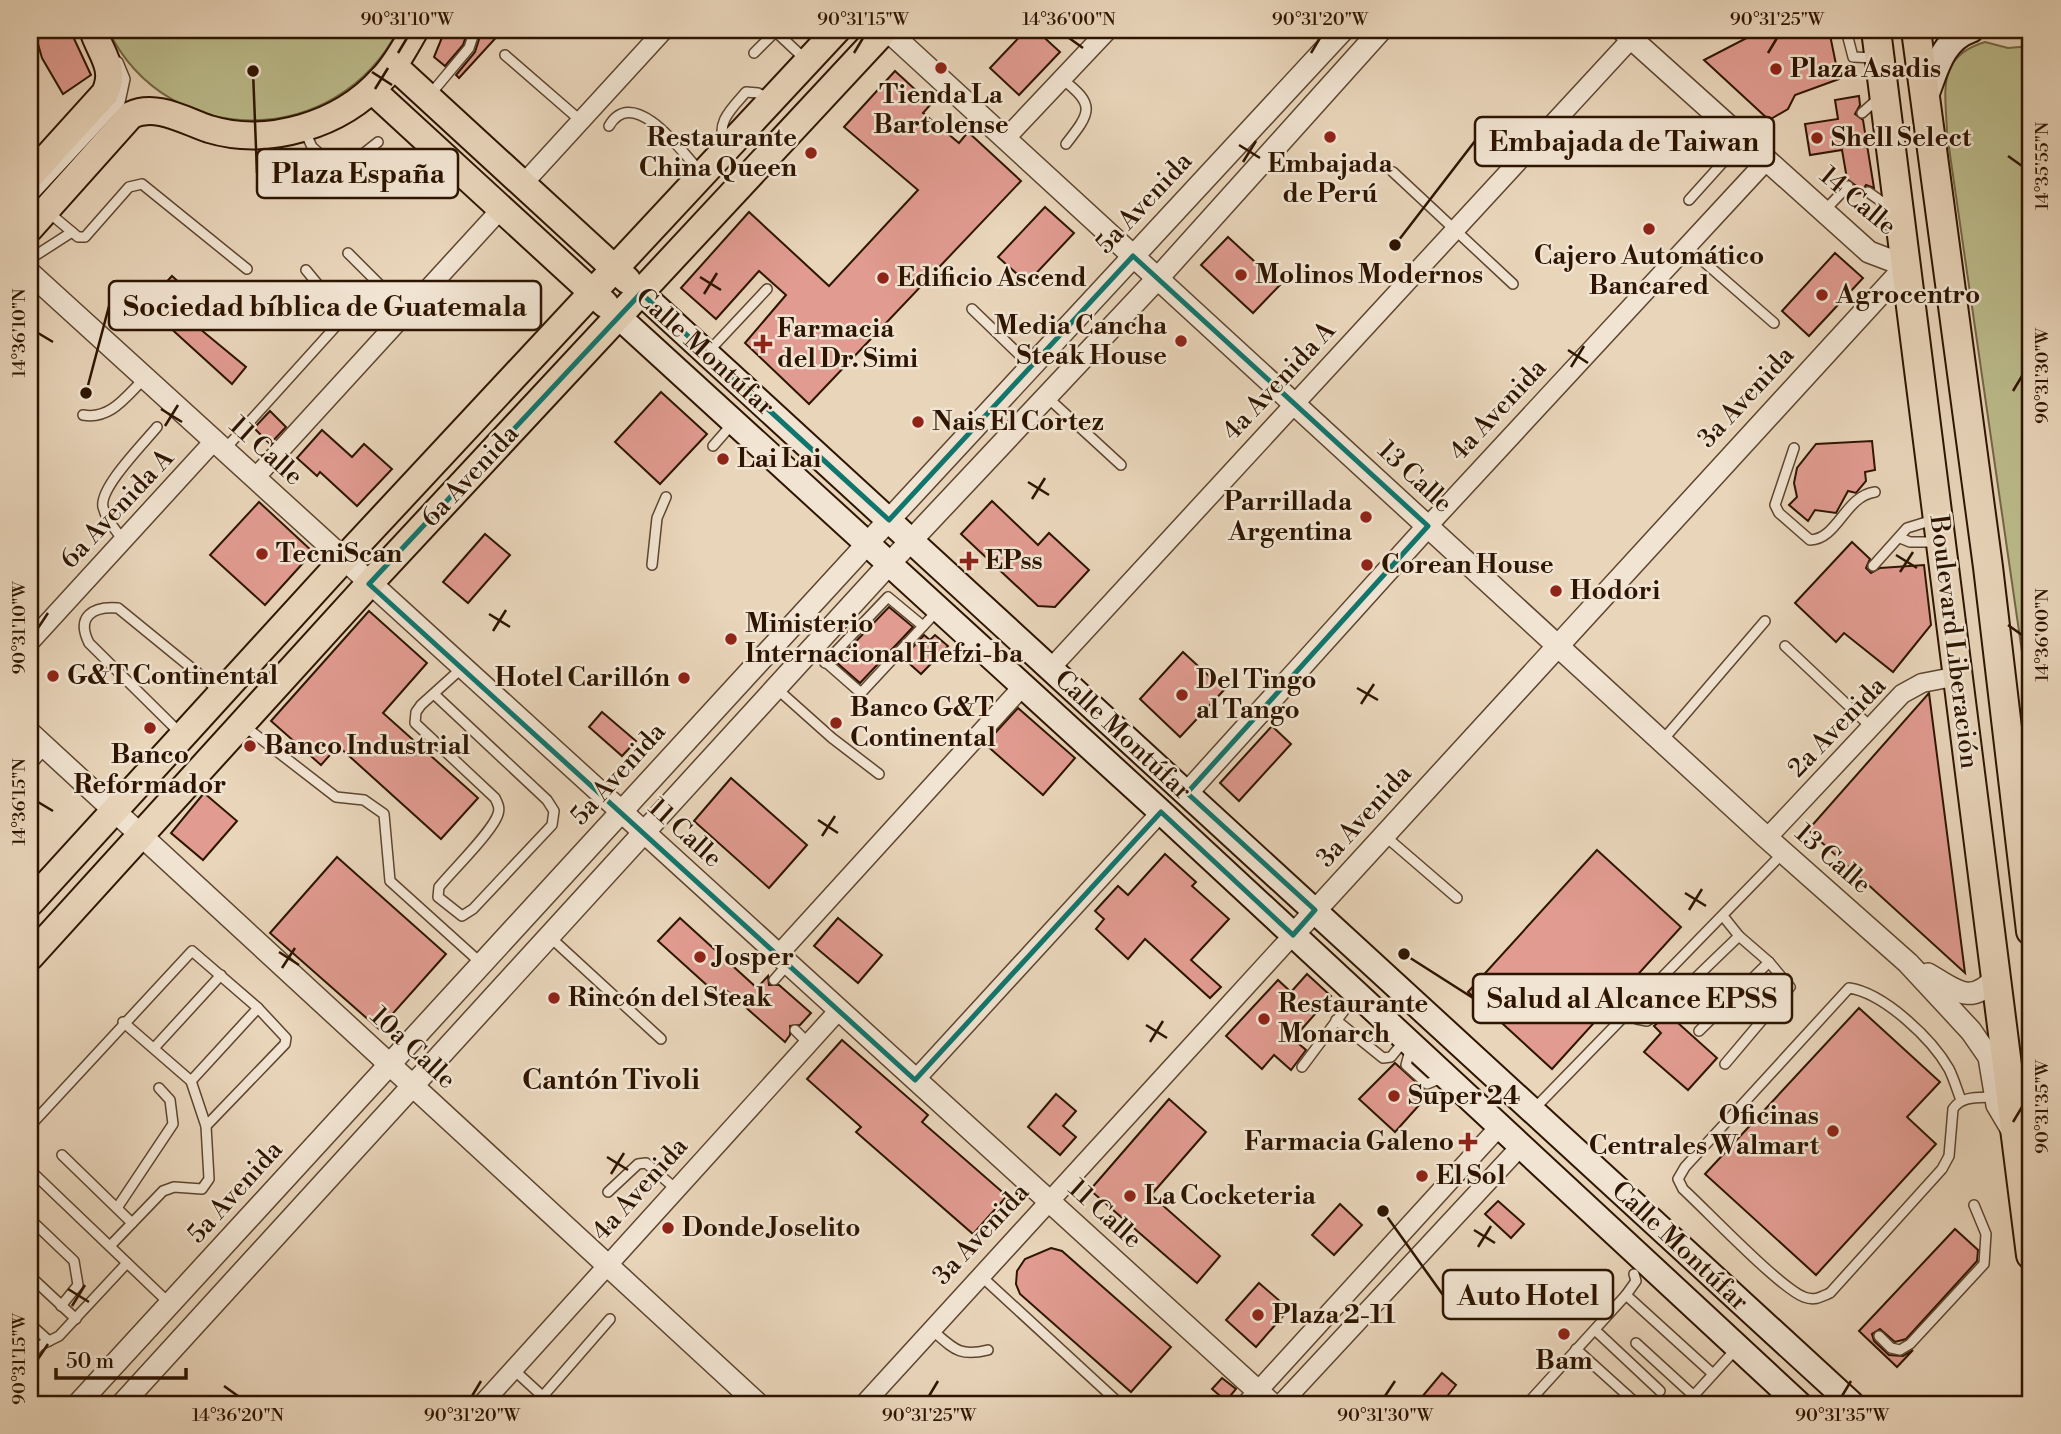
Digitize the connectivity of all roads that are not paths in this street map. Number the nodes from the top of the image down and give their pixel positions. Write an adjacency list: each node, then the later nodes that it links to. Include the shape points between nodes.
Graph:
1 (93, 30): 38 (main road, via 111,69 110,83)
2 (101, 30): 46 (lane, via 125,79 120,102)
3 (415, 30): 21 (main road)
4 (475, 30): 26 (lane, via 469,48)
5 (664, 30): 28 (street)
6 (836, 30): 20 (main road, 6a Avenida)
7 (886, 30): 31 (street, 13 Calle); 59 (main road, 6a Avenida)
8 (1108, 30): 22 (street)
9 (1343, 30): 52 (street, 5a Avenida)
10 (1381, 30): 58 (street)
11 (1846, 30): 19 (lane, via 1853,57)
12 (1876, 30): 19 (highway, Boulevard Liberación)
13 (1916, 30): 25 (highway, Boulevard Liberación)
14 (1971, 30): 25 (main road, via 1943,52)
15 (776, 31): 17 (lane); 20 (lane)
16 (1627, 34): 32 (street, 14 Calle); 48 (street, 4a Avenida A)
17 (754, 53)
18 (505, 55): 28 (lane)
19 (1879, 58): 24 (highway, Boulevard Liberación)
20 (807, 61): 37 (main road, 6a Avenida)
21 (394, 66): 23 (main road); 26 (main road, Calle Montúfar)
22 (1062, 79): 31 (street); 34 (lane, via 1085,99 1088,108 1085,120)
23 (372, 90): 30 (main road); 44 (main road, Calle Montúfar)
24 (1884, 93): 27 (lane); 47 (highway, Boulevard Liberación)
25 (1926, 96): 125 (highway, Boulevard Liberación)
26 (428, 97): 39 (main road, Calle Montúfar)
27 (1862, 113)
28 (581, 121): 39 (street)
29 (608, 126): 37 (lane, via 619,112 641,116 674,142)
30 (303, 128): 33 (lane, via 312,147 336,168 349,165); 46 (main road, via 263,136 212,130 150,110 131,115)
31 (1006, 138): 52 (street, 13 Calle)
32 (1744, 139): 35 (street, 14 Calle); 42 (lane)
33 (378, 142)
34 (1066, 144)
35 (1768, 160): 45 (street, 14 Calle); 50 (street, 4a Avenida)
36 (1393, 172): 48 (lane)
37 (702, 174): 59 (main road, 6a Avenida)
38 (30, 176)
39 (523, 184): 59 (main road, Calle Montúfar)
40 (1848, 186): 45 (lane)
41 (1868, 192): 47 (lane)
42 (1689, 200)
43 (707, 205): 59 (lane)
44 (501, 209): 62 (main road, Calle Montúfar); 64 (street)
45 (1824, 211): 54 (street, 14 Calle, via 1870,252)
46 (35, 212): 49 (lane)
47 (1899, 214): 54 (highway, Boulevard Liberación)
48 (1456, 228): 60 (lane); 70 (street, 4a Avenida A)
49 (72, 232): 53 (lane); 55 (lane, via 85,237 129,187 142,184)
50 (1687, 247): 65 (lane); 82 (street, 4a Avenida)
51 (348, 253): 64 (lane)
52 (1133, 256): 58 (street, 13 Calle); 67 (street, 5a Avenida)
53 (30, 259)
54 (1906, 266): 83 (highway, Boulevard Liberación); 95 (street, 3a Avenida)
55 (247, 269)
56 (306, 270): 74 (lane, via 339,310 337,325)
57 (30, 273): 68 (street, 11 Calle)
58 (1158, 278): 69 (street); 70 (street, 13 Calle)
59 (629, 282): 62 (main road, 6a Avenida); 62 (main road, 6a Avenida); 66 (main road, Calle Montúfar)
60 (1513, 284)
61 (766, 289): 66 (lane)
62 (607, 306): 72 (main road, Calle Montúfar); 91 (main road, 6a Avenida); 91 (main road, 6a Avenida)
63 (972, 309): 67 (lane)
64 (407, 312): 78 (street)
65 (1774, 323)
66 (707, 353): 81 (main road, Calle Montúfar)
67 (1031, 366): 81 (street, 5a Avenida)
68 (145, 378): 71 (lane, via 108,414); 74 (street, 11 Calle)
69 (1046, 397): 77 (lane); 86 (street)
70 (1294, 403): 82 (street, 13 Calle); 99 (street, 4a Avenida A)
71 (83, 415)
72 (735, 421): 75 (lane); 87 (main road, Calle Montúfar)
73 (157, 426): 85 (lane, via 105,491 102,506)
74 (219, 446): 78 (street, 11 Calle); 85 (street, 6a Avenida A)
75 (713, 446)
76 (1794, 448): 79 (lane, via 1775,506 1810,540 1823,536 1863,493)
77 (1121, 465)
78 (255, 478): 91 (street, 11 Calle)
79 (1875, 492)
80 (666, 497): 89 (lane, via 657,518)
81 (889, 520): 86 (main road, Calle Montúfar); 87 (street, 5a Avenida)
82 (1428, 526): 95 (street, 13 Calle); 113 (street, 4a Avenida)
83 (1940, 530): 84 (lane, via 1910,542); 84 (lane, via 1907,528); 100 (highway, Boulevard Liberación)
84 (1900, 538): 90 (lane)
85 (124, 540): 94 (street, 6a Avenida A)
86 (911, 540): 88 (street); 99 (main road, Calle Montúfar)
87 (868, 542): 88 (main road, Calle Montúfar); 114 (street, 5a Avenida)
88 (890, 563): 92 (main road, Calle Montúfar); 97 (street)
89 (652, 565)
90 (1873, 566)
91 (358, 573): 98 (street, 11 Calle); 103 (main road, 6a Avenida); 105 (main road, 6a Avenida); 116 (lane)
92 (931, 618): 97 (lane, via 888,597); 97 (lane, via 861,692); 101 (main road, Calle Montúfar)
93 (1765, 621): 109 (lane)
94 (30, 642)
95 (1558, 646): 109 (street, 13 Calle); 118 (street, 3a Avenida)
96 (1784, 646): 106 (lane)
97 (818, 656): 102 (street)
98 (462, 668): 104 (lane); 114 (street, 11 Calle)
99 (1051, 668): 113 (main road, Calle Montúfar)
100 (1958, 676): 106 (street, 2a Avenida, via 1923,683 1902,694); 136 (highway, Boulevard Liberación)
101 (1023, 686): 115 (main road, Calle Montúfar); 134 (street)
102 (776, 688): 112 (lane); 117 (street)
103 (222, 693): 108 (main road, 6a Avenida); 108 (lane, via 118,608 105,607 83,622 89,643)
104 (435, 695): 104 (lane, via 421,705 415,723 499,806 498,816 439,887 438,897 462,916 552,825 554,811)
105 (241, 724): 116 (main road, 6a Avenida); 133 (lane, via 336,797 364,800 377,807 385,820 390,881)
106 (1871, 727): 119 (street, 2a Avenida)
107 (30, 733): 110 (street, 10a Calle)
108 (183, 736): 116 (main road, 6a Avenida)
109 (1662, 741): 119 (street, 13 Calle)
110 (46, 748): 111 (lane); 116 (street, 10a Calle)
111 (30, 766)
112 (879, 774)
113 (1187, 793): 122 (main road, Calle Montúfar)
114 (621, 812): 117 (street, 11 Calle); 133 (street, 5a Avenida)
115 (1161, 812): 127 (main road, Calle Montúfar); 152 (street)
116 (129, 825): 123 (main road, 6a Avenida); 130 (main road, 6a Avenida); 150 (street, 10a Calle)
117 (643, 833): 129 (street); 134 (street, 11 Calle)
118 (1384, 835): 121 (lane); 122 (street, 3a Avenida)
119 (1766, 838): 120 (street, 13 Calle)
120 (1783, 853): 124 (lane); 132 (street, 13 Calle)
121 (1457, 898)
122 (1315, 910): 127 (street, 3a Avenida); 158 (main road, Calle Montúfar)
123 (38, 913): 126 (lane)
124 (1723, 916): 128 (lane); 140 (lane)
125 (2031, 930)
126 (38, 932)
127 (1293, 935): 137 (main road, Calle Montúfar); 168 (street, 3a Avenida)
128 (1739, 936): 131 (lane); 140 (lane, via 1658,1014 1647,1021)
129 (550, 937): 145 (lane); 154 (street)
130 (30, 957)
131 (1769, 962): 144 (lane); 149 (lane, via 1788,982 1788,992)
132 (1908, 963): 136 (street, 13 Calle, via 1971,995 1984,991); 156 (street, 13 Calle, via 1989,1057)
133 (482, 964): 150 (street, 5a Avenida)
134 (780, 967): 139 (street, 11 Calle)
135 (221, 975): 138 (lane); 142 (lane, via 198,953 189,952); 148 (lane)
136 (1997, 977): 162 (highway, Boulevard Liberación)
137 (1357, 995): 141 (lane); 146 (main road, Calle Montúfar)
138 (258, 1008): 153 (lane); 160 (lane, via 285,1034 285,1044)
139 (839, 1010): 147 (street, 4a Avenida); 152 (street, 11 Calle)
140 (1630, 1011): 158 (lane)
141 (1336, 1020): 146 (lane, via 1383,1058); 151 (lane)
142 (123, 1022): 148 (lane); 159 (lane)
143 (795, 1030): 147 (lane)
144 (1699, 1031)
145 (661, 1039)
146 (1408, 1043): 161 (main road, Calle Montúfar)
147 (808, 1044): 166 (street, 4a Avenida)
148 (155, 1047): 153 (lane)
149 (1725, 1063)
150 (390, 1065): 154 (street, 10a Calle); 181 (street, 5a Avenida)
151 (1302, 1067)
152 (915, 1080): 168 (street, 11 Calle)
153 (191, 1081): 160 (lane)
154 (413, 1086): 176 (street, 10a Calle); 195 (street)
155 (159, 1088): 170 (lane, via 170,1100 173,1124)
156 (1996, 1097): 157 (lane); 162 (street, 13 Calle)
157 (1961, 1100): 157 (lane, via 1948,1069 1923,1036 1866,990 1849,988 1756,1086 1678,1179 1683,1189 1773,1272 1802,1297 1816,1299 1830,1293 1942,1169 1950,1156 1953,1109)
158 (1532, 1110): 215 (main road, Calle Montúfar)
159 (30, 1126)
160 (206, 1126): 172 (lane, via 206,1185 163,1191)
161 (1499, 1127): 163 (main road, Calle Montúfar); 202 (street)
162 (2018, 1140): 174 (highway, Boulevard Liberación)
163 (1521, 1146): 192 (main road, Calle Montúfar); 210 (street)
164 (62, 1155): 170 (lane)
165 (30, 1170): 173 (lane)
166 (677, 1190): 167 (lane, via 646,1163 638,1164); 176 (street, 4a Avenida)
167 (608, 1192)
168 (1049, 1201): 179 (street, 3a Avenida); 202 (street, 11 Calle)
169 (1975, 1205): 189 (lane, via 1986,1234 1984,1264 1910,1345 1891,1348)
170 (117, 1208): 172 (lane)
171 (30, 1219): 182 (lane, via 74,1261 78,1285)
172 (132, 1223): 173 (lane)
173 (110, 1246): 175 (lane)
174 (2031, 1255)
175 (127, 1263): 181 (lane); 183 (lane)
176 (608, 1266): 197 (street, 4a Avenida); 207 (street, 10a Calle)
177 (1634, 1274): 180 (lane, via 1636,1281)
178 (30, 1276): 182 (lane)
179 (981, 1276): 186 (street, 3a Avenida); 209 (lane)
180 (1626, 1295): 187 (lane); 198 (lane)
181 (171, 1304): 188 (street, 5a Avenida)
182 (61, 1306): 183 (lane)
183 (76, 1319): 190 (lane)
184 (610, 1319): 201 (lane)
185 (30, 1324): 190 (lane)
186 (932, 1330): 194 (lane, via 968,1355); 208 (street, 3a Avenida)
187 (1595, 1330): 193 (lane); 199 (lane)
188 (144, 1333): 195 (street); 203 (street, 5a Avenida)
189 (1879, 1336)
190 (48, 1341): 196 (lane)
191 (1636, 1343): 200 (lane)
192 (1737, 1348): 198 (lane); 214 (main road, Calle Montúfar)
193 (1576, 1349): 211 (lane); 212 (lane)
194 (988, 1350)
195 (167, 1355): 204 (street)
196 (30, 1357)
197 (514, 1370): 201 (lane); 205 (street, 4a Avenida)
198 (1713, 1374): 200 (lane)
199 (1660, 1391)
200 (1694, 1395): 213 (lane)
201 (543, 1396): 206 (lane)
202 (1259, 1400)
203 (78, 1404)
204 (122, 1404)
205 (482, 1404)
206 (551, 1404)
207 (758, 1404)
208 (864, 1404)
209 (1120, 1404)
210 (1281, 1404)
211 (1527, 1404)
212 (1637, 1404)
213 (1686, 1404)
214 (1799, 1404)
215 (1852, 1404)

